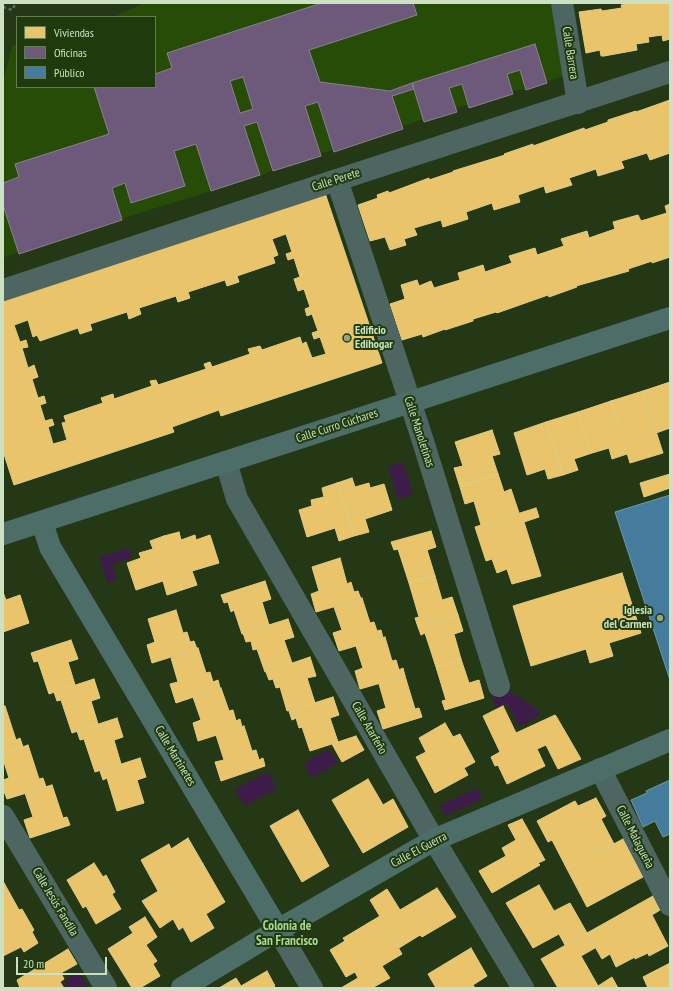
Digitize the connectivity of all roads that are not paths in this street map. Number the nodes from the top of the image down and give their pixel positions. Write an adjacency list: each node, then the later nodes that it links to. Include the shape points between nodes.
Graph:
1 (562, 3): 3 (street, Calle Barrera)
2 (670, 72): 3 (street, Calle Perete)
3 (578, 103): 4 (street, Calle Perete)
4 (336, 180): 5 (street, Calle Perete); 7 (street, Calle Manoletinas)
5 (3, 290)
6 (670, 318): 7 (street, Calle Curro Cúchares)
7 (410, 403): 8 (street, Calle Curro Cúchares); 11 (street, Calle Manoletinas)
8 (226, 462): 9 (street, Calle Curro Cúchares); 15 (street, Calle Atarfeño, via 237,499)
9 (42, 522): 10 (street, Calle Curro Cúchares); 17 (street, Calle Martinetes, via 50,547)
10 (3, 534)
11 (500, 686)
12 (670, 740): 13 (street, Calle El Guerra)
13 (600, 769): 15 (street, Calle El Guerra); 16 (street, Calle Malagueña)
14 (3, 816): 18 (street, Calle Jesús Fandila)
15 (434, 840): 17 (street, Calle El Guerra); 21 (street, Calle Atarfeño)
16 (670, 905)
17 (278, 930): 19 (street, Calle El Guerra); 20 (street, Calle Martinetes)
18 (106, 988)
19 (182, 988)
20 (312, 988)
21 (523, 988)

